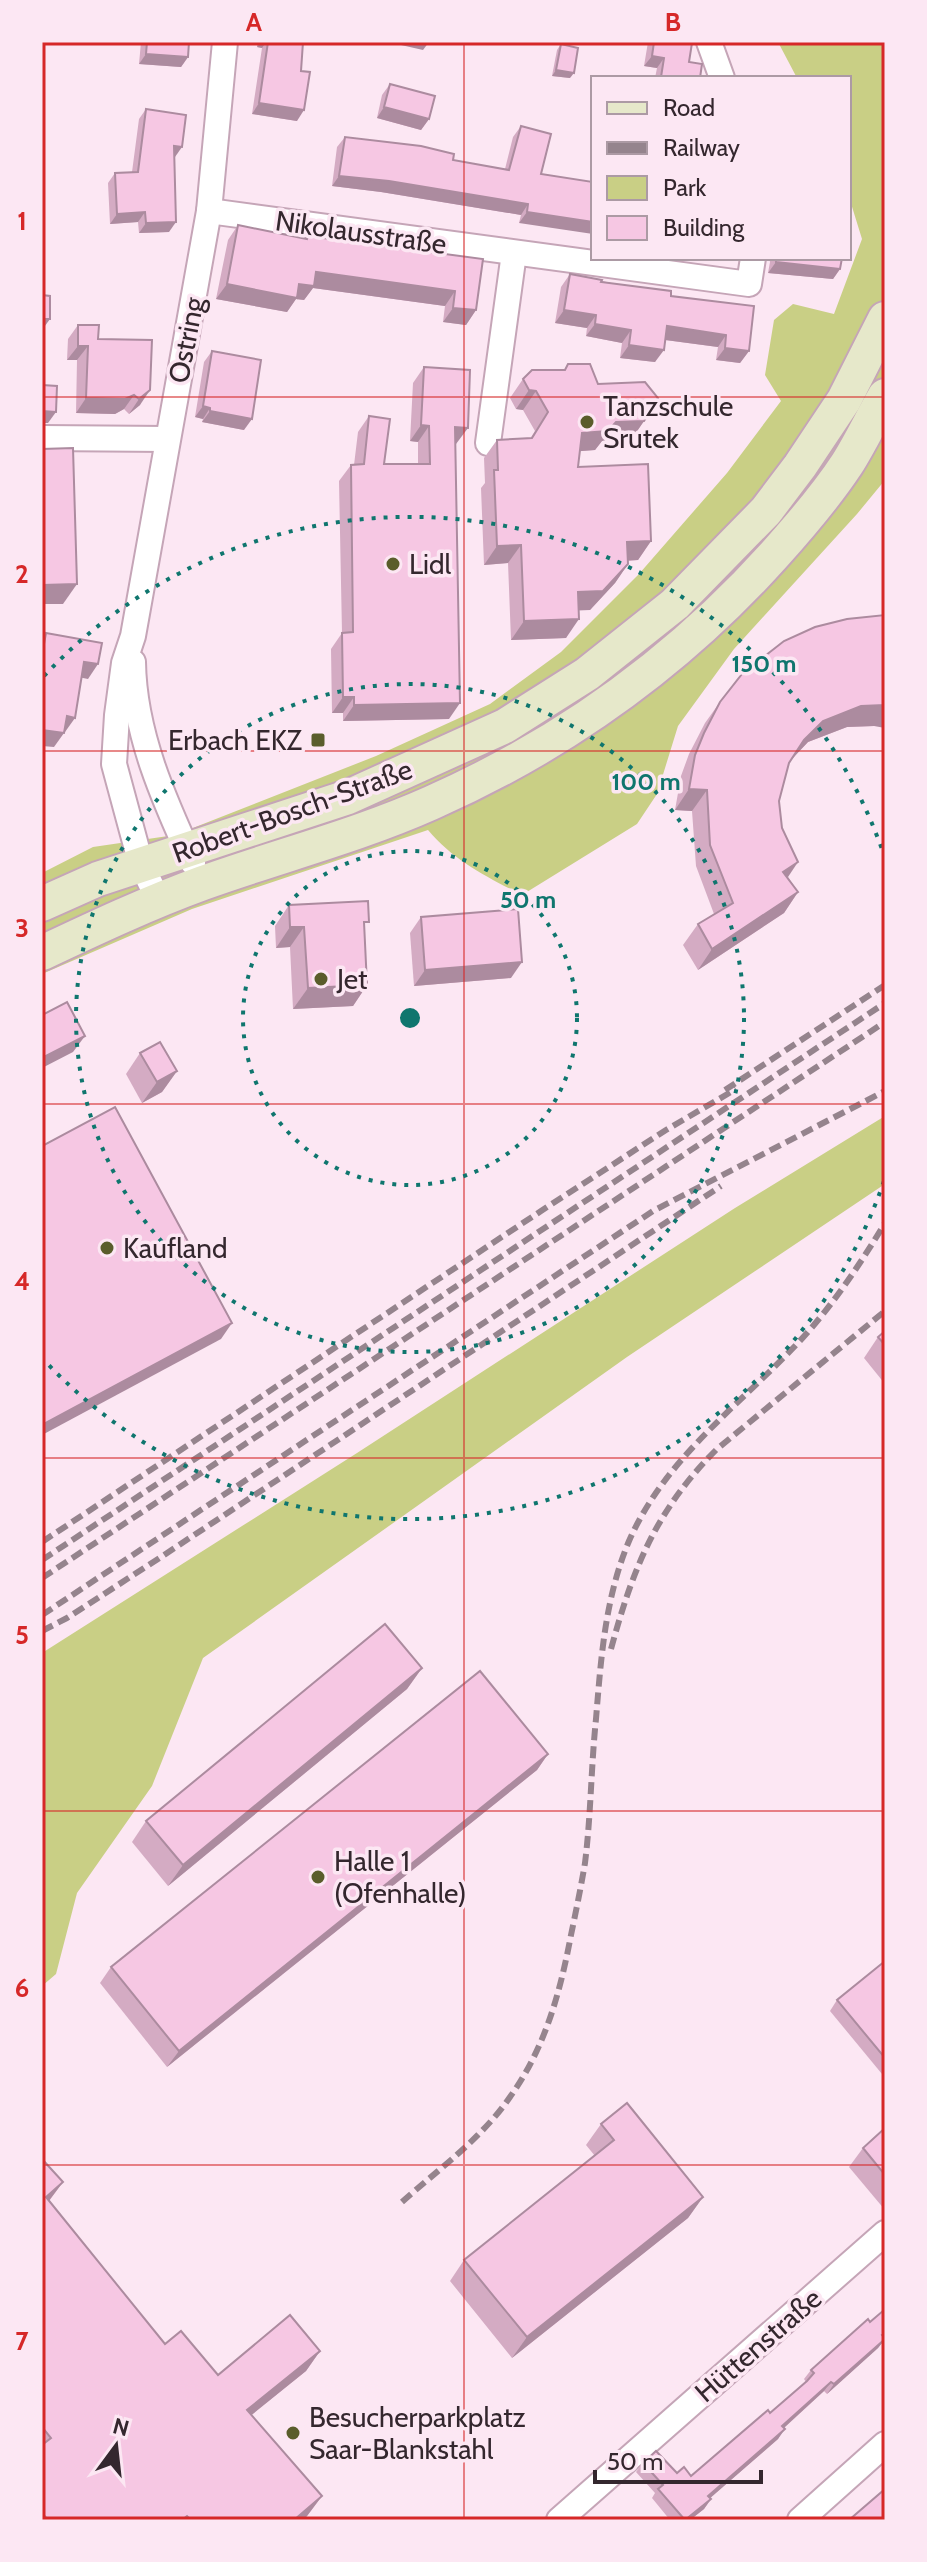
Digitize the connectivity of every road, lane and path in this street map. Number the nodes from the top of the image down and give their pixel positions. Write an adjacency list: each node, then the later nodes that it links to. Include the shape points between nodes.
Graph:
1 (225, 42): 4 (street, Ostring)
2 (709, 42): 3 (street)
3 (721, 76)
4 (209, 211): 5 (street, Nikolausstraße); 13 (street, Ostring)
5 (514, 253): 6 (street, Nikolausstraße, via 749,284); 14 (street)
6 (753, 260)
7 (885, 319): 10 (main road, Robert-Bosch-Straße)
8 (885, 350): 10 (street)
9 (885, 396): 15 (main road, Robert-Bosch-Straße)
10 (844, 400): 17 (main road, Robert-Bosch-Straße, via 766,511 675,604 587,674 505,726 348,797)
11 (885, 415): 15 (street)
12 (42, 438): 13 (street)
13 (167, 439): 16 (street, Ostring)
14 (488, 443)
15 (847, 464): 19 (main road, Robert-Bosch-Straße, via 808,517 709,622 593,714 430,804)
16 (133, 636): 17 (street, Ostring, via 146,749); 18 (street, Ostring, via 124,663 114,764)
17 (187, 849): 18 (main road, Robert-Bosch-Straße); 19 (street, Ostring)
18 (141, 864): 20 (street, Ostring); 21 (main road, Robert-Bosch-Straße)
19 (202, 883): 20 (main road, Robert-Bosch-Straße)
20 (159, 901): 22 (main road, Robert-Bosch-Straße)
21 (42, 904)
22 (42, 953)
23 (885, 2233): 25 (street, Hüttenstraße)
24 (885, 2444): 26 (street)
25 (559, 2520)
26 (800, 2520)

